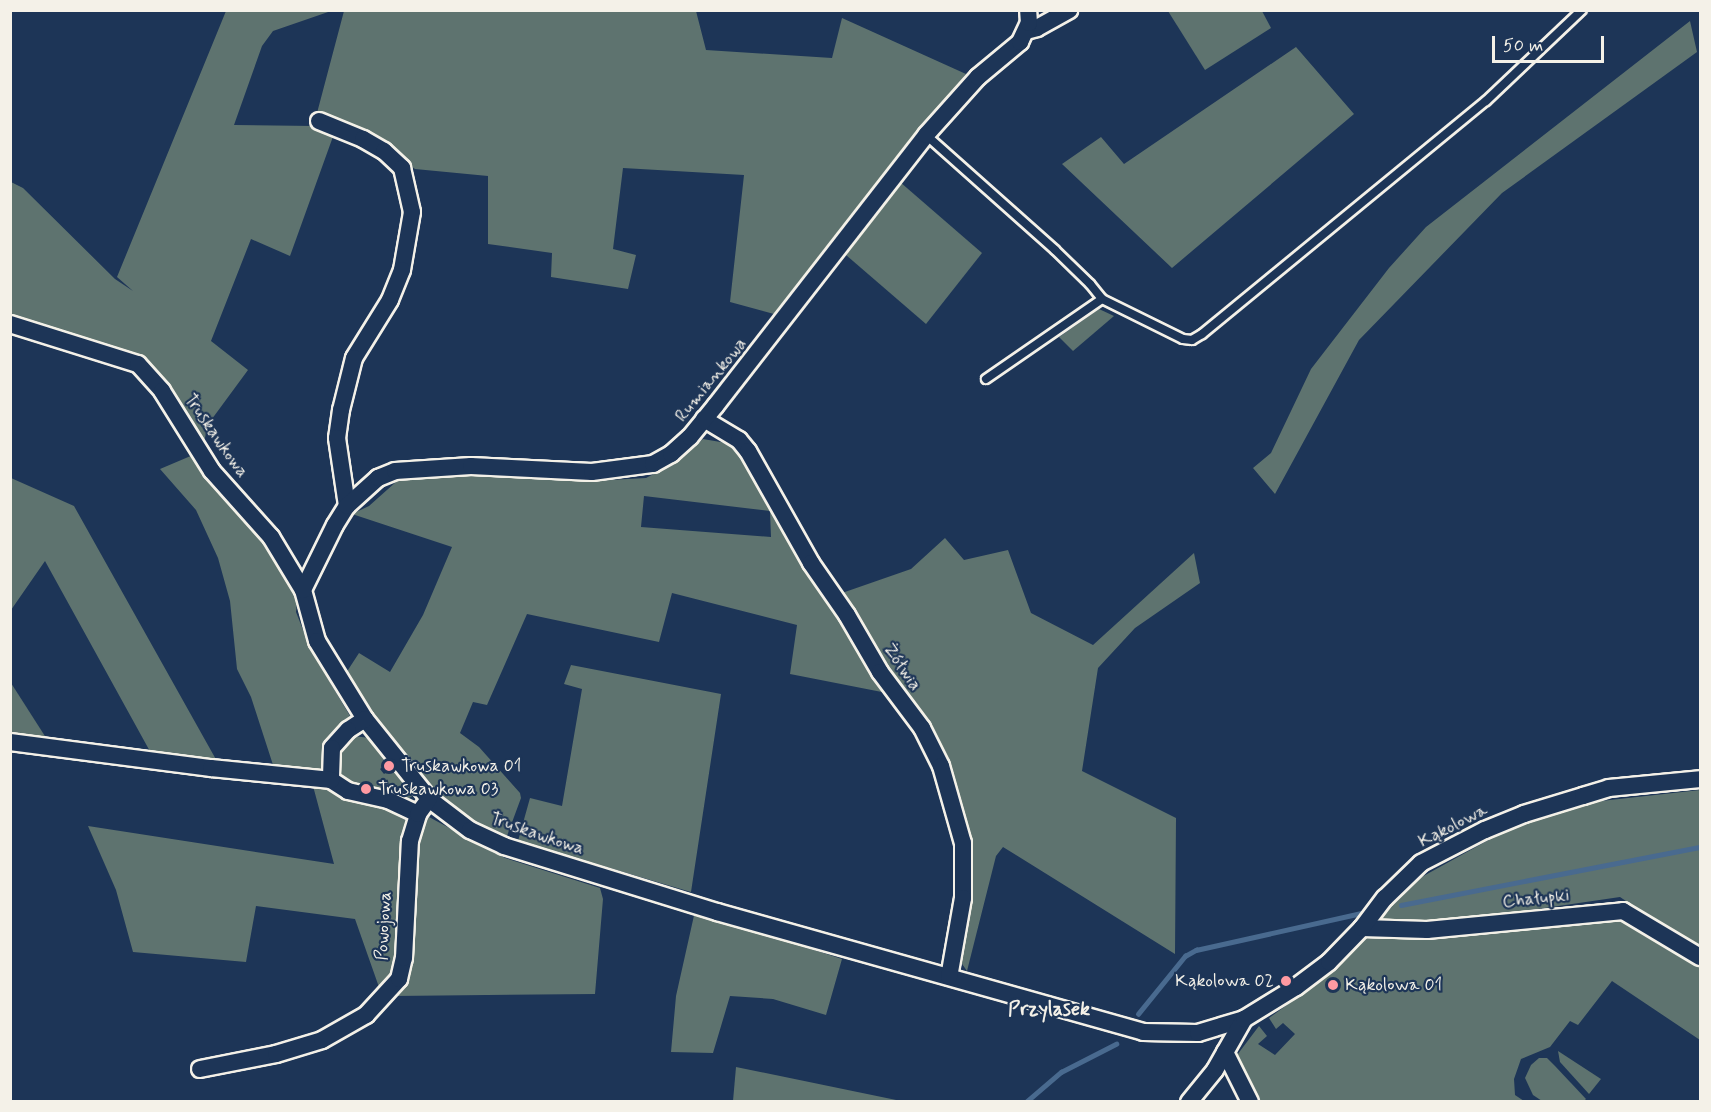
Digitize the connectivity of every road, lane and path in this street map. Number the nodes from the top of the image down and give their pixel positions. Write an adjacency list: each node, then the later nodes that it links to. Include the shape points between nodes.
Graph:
1 (1028, 10): 4 (street)
2 (1069, 10): 4 (street, Rumiankowa)
3 (1582, 10): 7 (lane, via 1486,101 1202,334 1192,340 1183,339)
4 (1026, 31): 6 (street, Rumiankowa, via 1020,42 978,77)
5 (319, 121): 11 (street, via 363,139 402,168 412,213 402,270 390,300 354,358 341,410 337,438)
6 (926, 135): 7 (lane, via 1055,250); 10 (street, Rumiankowa)
7 (1102, 299): 9 (lane)
8 (10, 324): 12 (street, Truskawkowa, via 138,364 162,391 212,471 271,537)
9 (986, 379)
10 (704, 419): 11 (street, Rumiankowa, via 671,454 653,464 592,471 471,466 395,471 378,478); 21 (street, Żółwia, via 739,440 748,451 811,563 880,672 921,728 941,766 963,843 963,898)
11 (346, 506): 12 (street, Rumiankowa)
12 (303, 590): 13 (street, Truskawkowa, via 317,641)
13 (365, 719): 16 (street, via 332,748); 17 (street, Truskawkowa)
14 (10, 742): 16 (street)
15 (1701, 779): 19 (street, Kąkolowa, via 1609,788 1485,830 1422,863 1384,898)
16 (331, 780): 18 (street, via 348,791 388,800)
17 (429, 799): 18 (street, Powojowa); 21 (street, Truskawkowa, via 470,830 504,846 717,912)
18 (418, 814): 24 (street, Powojowa, via 410,841 404,958 399,979 366,1015 322,1040)
19 (1362, 928): 20 (street, Chałupki, via 1427,930 1623,911); 22 (street, Kąkolowa, via 1326,965)
20 (1701, 957)
21 (949, 977): 22 (street, Truskawkowa, via 1143,1032 1198,1034)
22 (1244, 1019): 23 (street, Kąkolowa)
23 (1225, 1052): 25 (street, Kąkolowa); 26 (street)
24 (200, 1069)
25 (1189, 1101)
26 (1250, 1101)

